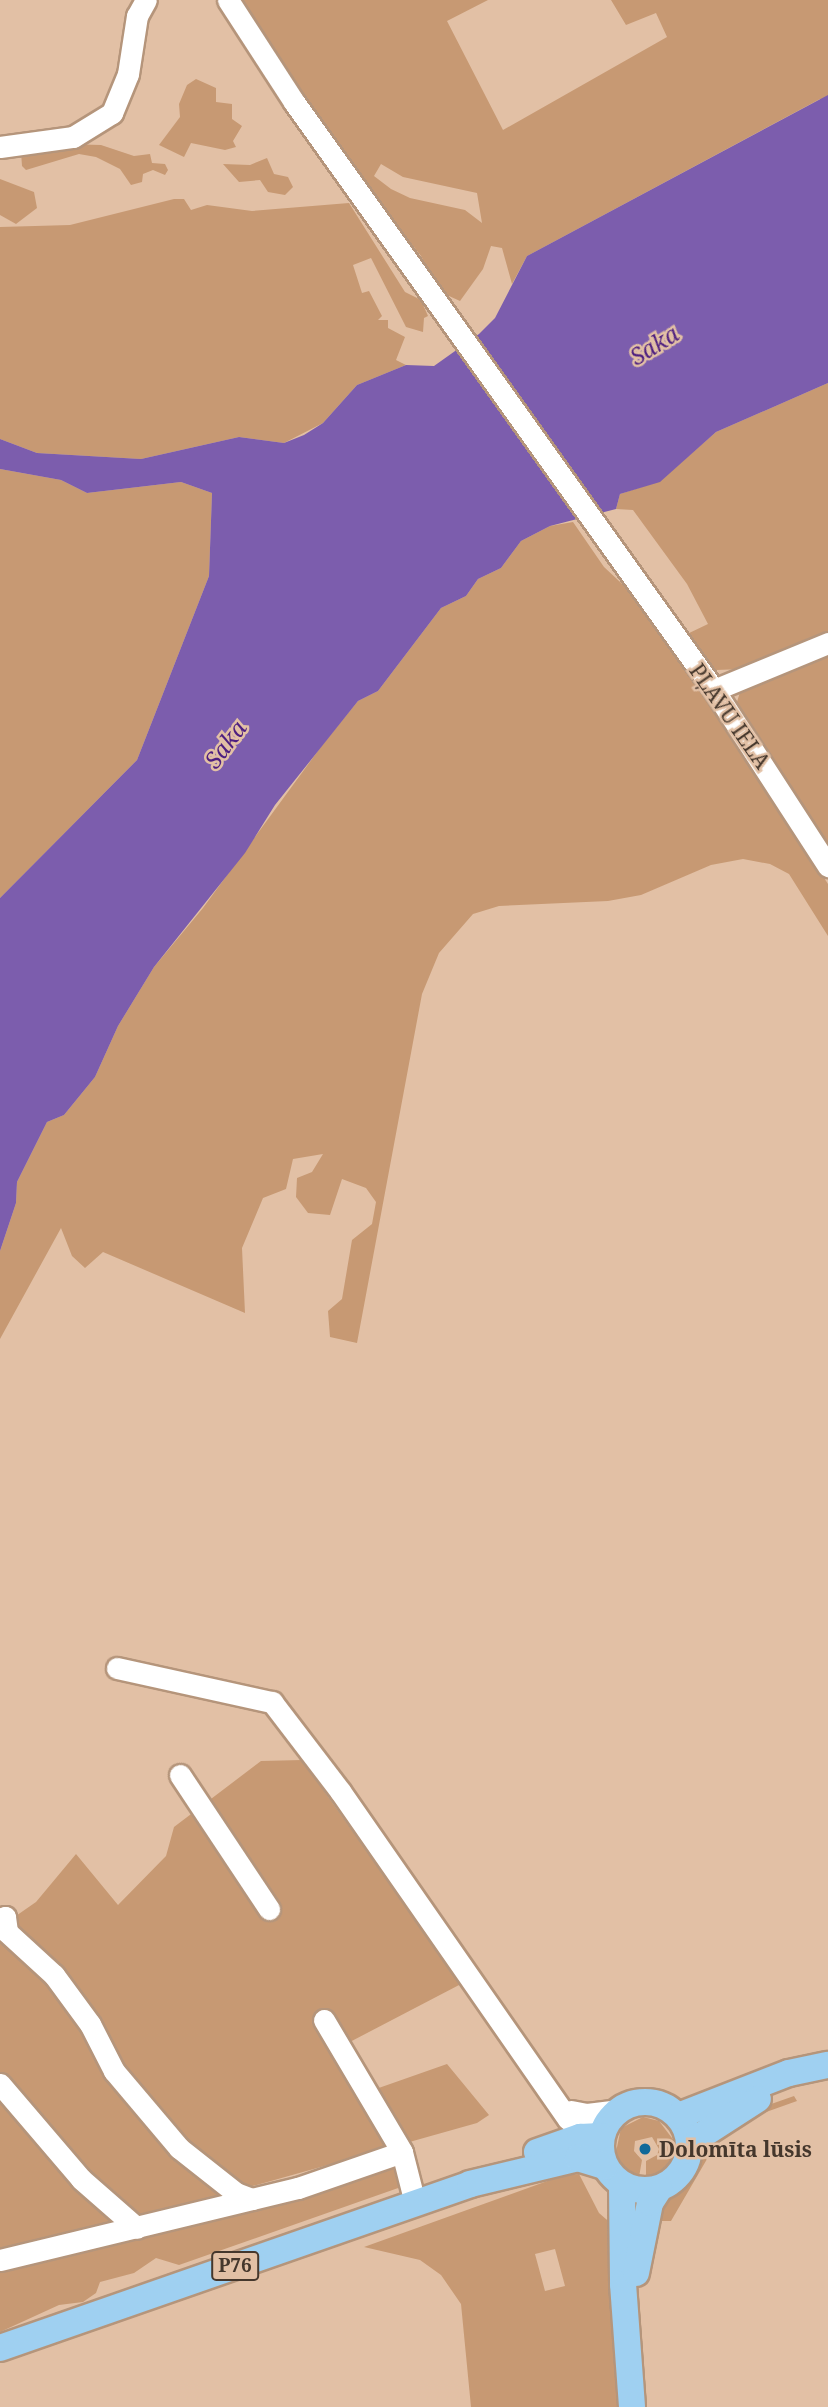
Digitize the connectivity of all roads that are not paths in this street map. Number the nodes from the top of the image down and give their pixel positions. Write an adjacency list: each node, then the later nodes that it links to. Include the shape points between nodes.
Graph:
1 (146, 0): 3 (street, via 137,16 128,74 112,113 72,136)
2 (228, 0): 5 (street, PĻAVU IELA, via 294,103)
3 (0, 147)
4 (828, 643): 5 (street)
5 (714, 690): 6 (street, PĻAVU IELA)
6 (828, 866)
7 (117, 1668): 15 (street, via 272,1702 340,1791 560,2105)
8 (180, 1775): 9 (street)
9 (269, 1909)
10 (0, 1920): 21 (street, via 5,1917 7,1932 54,1975 90,2024 114,2071 179,2148 236,2193)
11 (324, 2020): 17 (street)
12 (823, 2067): 14 (main road, via 789,2073); 16 (main road, via 740,2108 699,2137)
13 (0, 2084): 23 (street, via 82,2179)
14 (678, 2116): 15 (main road, P76, via 656,2103 631,2104); 16 (main road, via 689,2138)
15 (609, 2124): 18 (main road); 19 (main road, P76)
16 (689, 2151): 20 (main road, via 680,2174)
17 (402, 2152): 21 (street); 22 (street)
18 (614, 2176): 19 (main road, P76, via 578,2158); 20 (main road, P76, via 647,2191); 25 (main road)
19 (470, 2184): 22 (main road, P76)
20 (659, 2189): 25 (main road, via 650,2203)
21 (252, 2199): 23 (street)
22 (415, 2203): 26 (main road, P76)
23 (137, 2228): 24 (street)
24 (0, 2260)
25 (626, 2312): 27 (main road)
26 (0, 2348)
27 (632, 2407)

